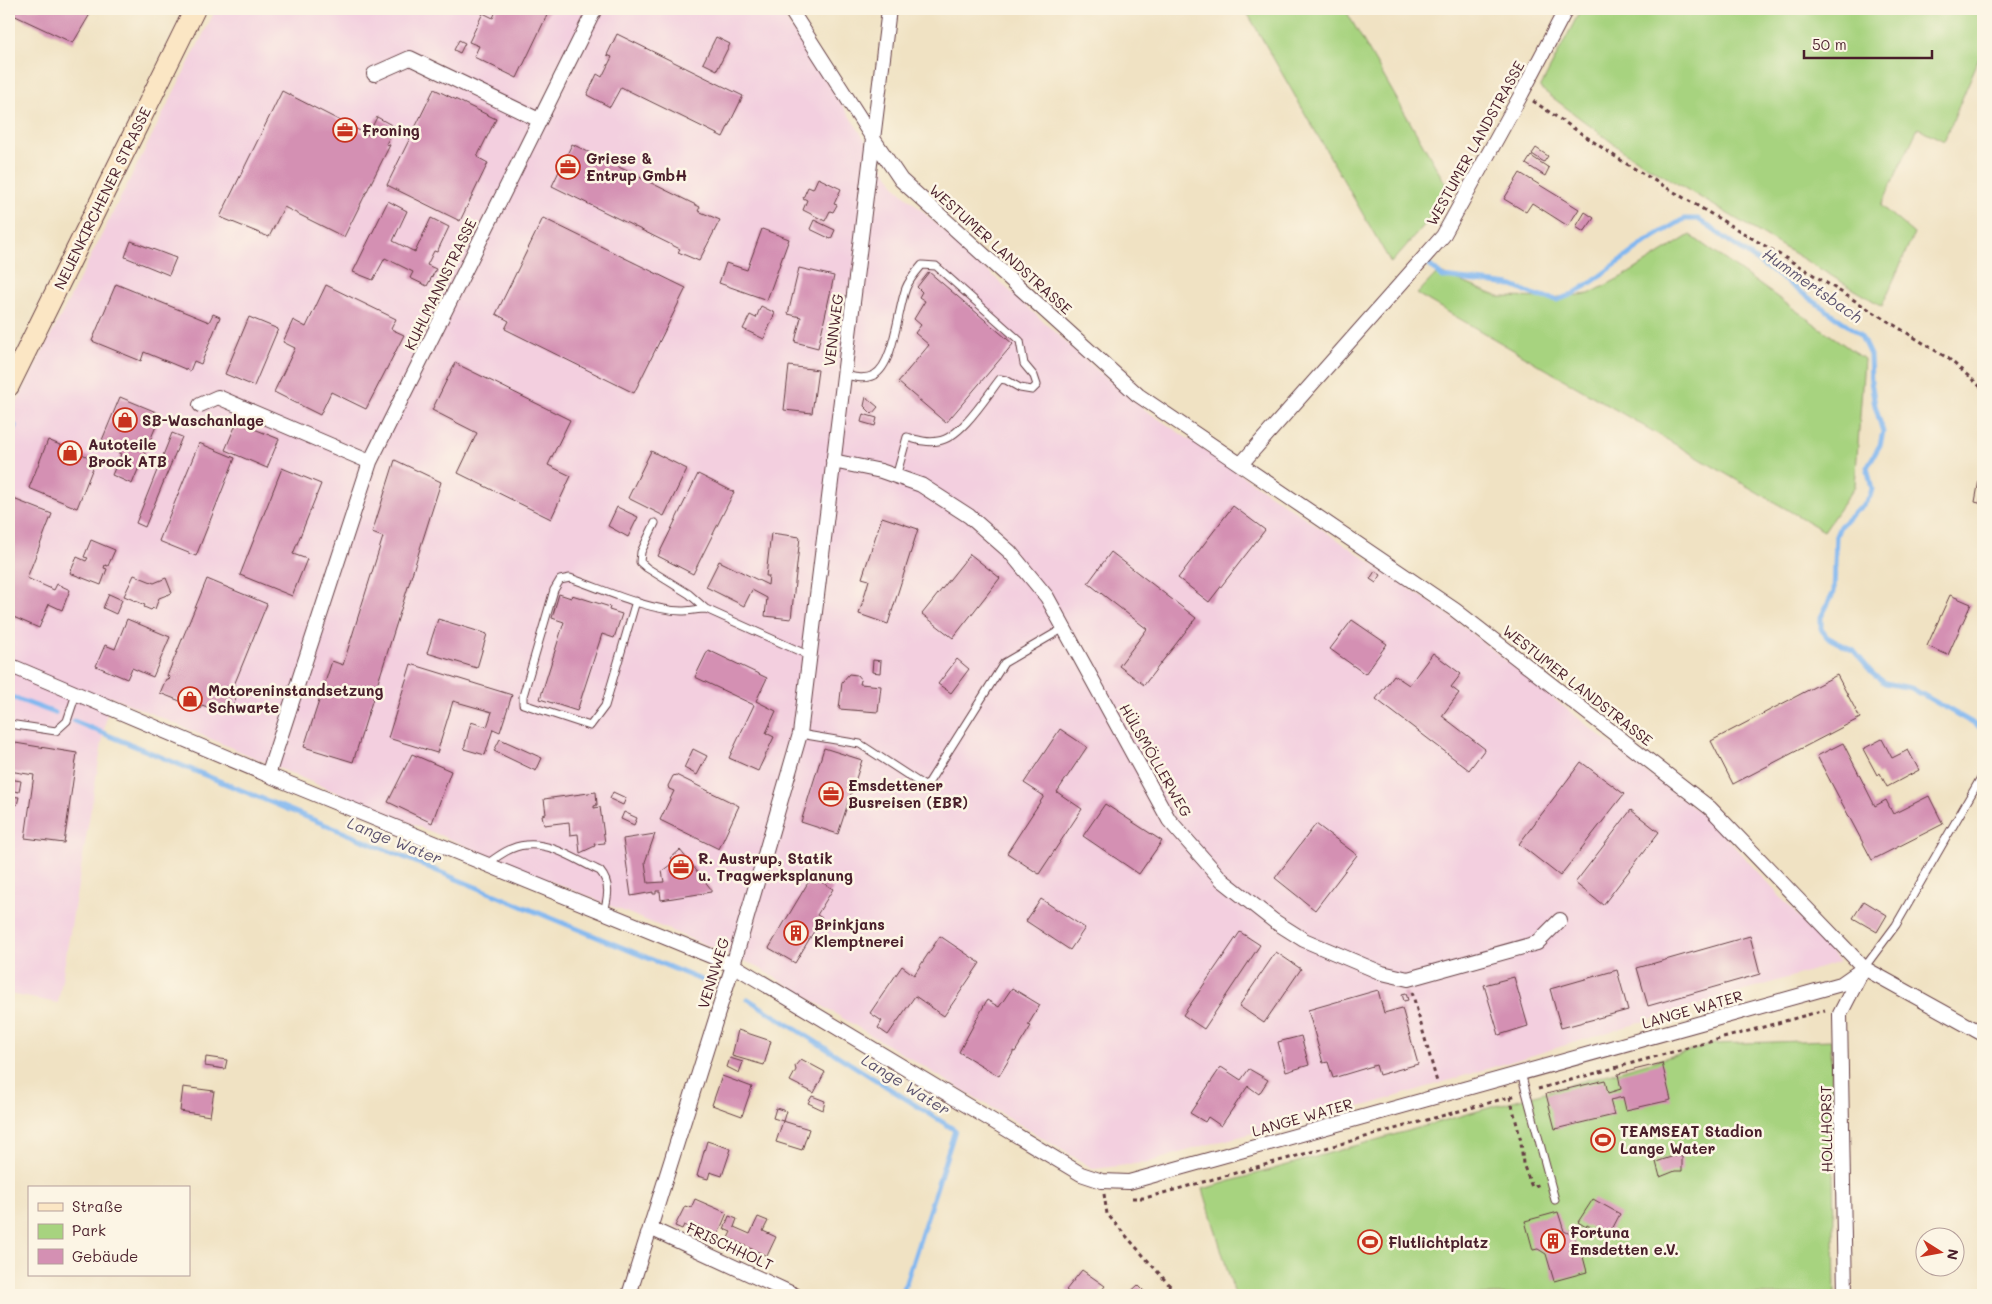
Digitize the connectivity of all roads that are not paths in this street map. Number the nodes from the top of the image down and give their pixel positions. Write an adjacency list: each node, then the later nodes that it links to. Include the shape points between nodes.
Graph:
1 (194, 9): 10 (main road, NEUENKIRCHENER STRASSE)
2 (595, 9): 7 (street, KUHLMANNSTRASSE)
3 (790, 9): 8 (street, WESTUMER LANDSTRASSE)
4 (889, 9): 8 (street, VENNWEG)
5 (1566, 9): 14 (street, WESTUMER LANDSTRASSE, via 1443,236)
6 (374, 74): 7 (street, via 410,58)
7 (539, 120): 13 (street, KUHLMANNSTRASSE)
8 (874, 140): 9 (street, VENNWEG); 14 (street, WESTUMER LANDSTRASSE, via 901,180 1138,395)
9 (844, 375): 12 (street, VENNWEG); 15 (lane, via 863,378 876,375 884,365 906,288 922,266 936,266 1020,341 1024,364 1037,384 1032,390 1000,379 955,435 939,441 922,441 908,436)
10 (9, 386)
11 (200, 405): 13 (street, via 218,397)
12 (832, 461): 15 (street, HÜLSMÖLLERWEG); 20 (street, VENNWEG)
13 (370, 462): 26 (street, KUHLMANNSTRASSE)
14 (1241, 464): 31 (street, WESTUMER LANDSTRASSE, via 1454,610 1710,808)
15 (896, 477): 19 (street, HÜLSMÖLLERWEG, via 921,485 969,516 1010,552 1047,597)
16 (656, 523): 18 (lane, via 640,552 640,562)
17 (636, 601): 17 (lane, via 570,578 560,580 554,590 523,704 590,726 605,706); 18 (lane, via 682,611)
18 (706, 609): 20 (lane)
19 (1064, 628): 24 (lane, via 1004,662 926,787 860,744); 29 (street, HÜLSMÖLLERWEG, via 1169,820 1222,880 1304,940 1382,973 1408,979 1537,943)
20 (810, 656): 24 (street, VENNWEG)
21 (9, 665): 22 (street, LANGE WATER)
22 (76, 694): 23 (lane, via 67,721 56,731); 26 (street, LANGE WATER)
23 (9, 724)
24 (800, 734): 30 (street, VENNWEG)
25 (1983, 774): 31 (lane, via 1896,925)
26 (268, 775): 27 (street, LANGE WATER)
27 (486, 864): 28 (street, LANGE WATER); 28 (lane, via 525,845 540,845 557,851 604,875 608,883)
28 (604, 912): 30 (street, LANGE WATER)
29 (1560, 920)
30 (733, 965): 33 (street, LANGE WATER, via 1081,1174 1102,1181 1129,1182); 35 (street, VENNWEG)
31 (1864, 968): 32 (street, WESTUMER LANDSTRASSE); 33 (street, LANGE WATER, via 1841,984); 38 (street, HOLLHORST, via 1840,1014)
32 (1983, 1034)
33 (1521, 1073): 34 (lane)
34 (1555, 1200)
35 (650, 1228): 36 (street, VENNWEG); 37 (street, FRISCHHOLT)
36 (629, 1295)
37 (796, 1295)
38 (1844, 1295)

